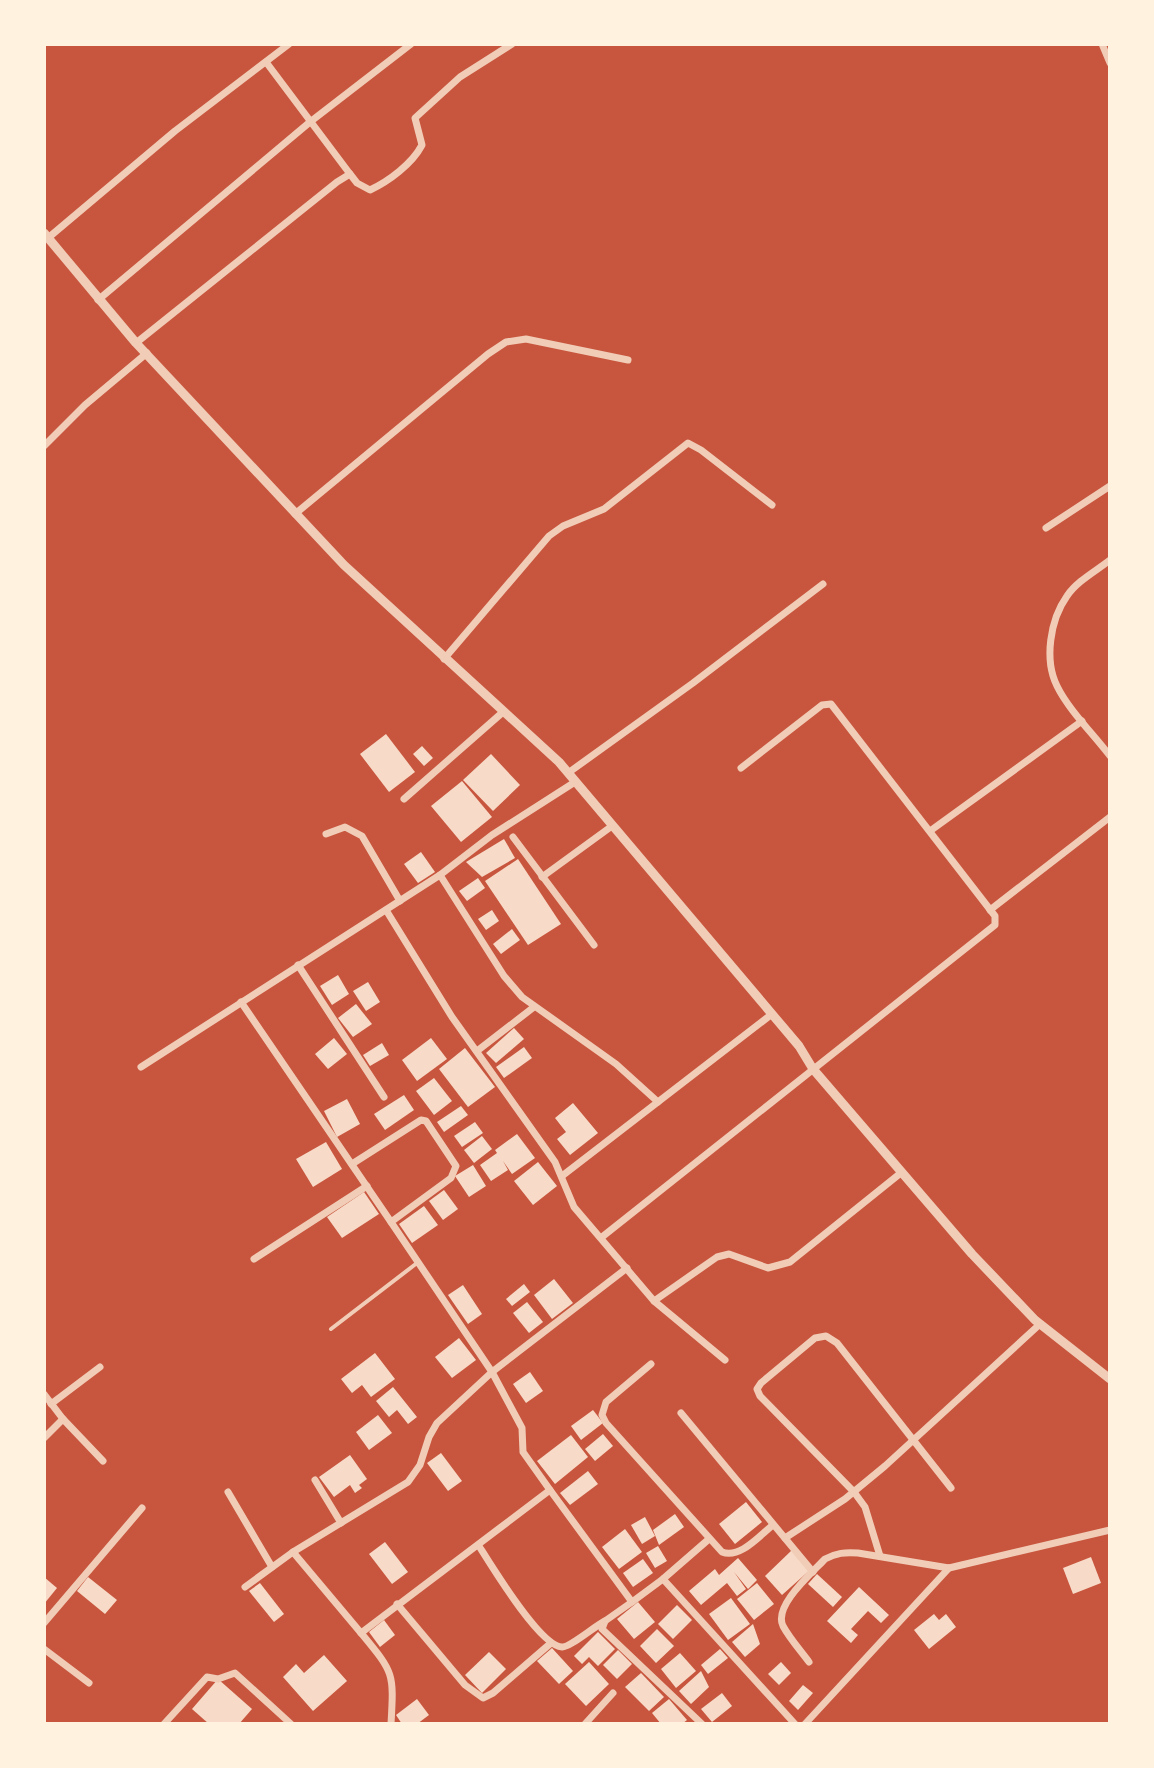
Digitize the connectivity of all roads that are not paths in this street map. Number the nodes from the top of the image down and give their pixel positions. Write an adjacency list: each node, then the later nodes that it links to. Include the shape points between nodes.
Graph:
1 (289, 44): 5 (street)
2 (411, 44): 7 (street)
3 (512, 44): 8 (street, via 460,77 415,118 422,145 383,184 370,190)
4 (1102, 44): 6 (street)
5 (266, 62): 7 (street); 9 (street)
6 (1110, 63)
7 (310, 122): 8 (street); 10 (street)
8 (350, 174): 11 (street)
9 (46, 236): 10 (street)
10 (98, 300): 11 (street)
11 (136, 343): 12 (street)
12 (147, 353): 14 (street); 17 (street)
13 (628, 360): 17 (street, via 526,339 506,342)
14 (44, 446)
15 (1110, 486): 18 (street)
16 (772, 505): 21 (street, via 688,443 604,509 549,536)
17 (295, 514): 21 (street)
18 (1046, 528)
19 (1110, 560): 23 (street, via 1067,596 1055,623 1049,662 1057,688)
20 (823, 584): 26 (street)
21 (444, 659): 22 (street)
22 (503, 712): 26 (street); 28 (street)
23 (1082, 721): 24 (street); 31 (street)
24 (1110, 756)
25 (741, 768): 31 (street, via 822,705 831,704)
26 (568, 773): 27 (street)
27 (575, 782): 30 (street); 34 (street)
28 (404, 799)
29 (1110, 817): 38 (street)
30 (612, 826): 35 (street); 43 (street)
31 (930, 831): 38 (street)
32 (326, 834): 36 (street, via 345,827 362,836)
33 (513, 837): 35 (street)
34 (440, 875): 36 (street); 42 (street, via 504,976)
35 (542, 877): 39 (street)
36 (400, 901): 37 (street)
37 (386, 910): 40 (street); 44 (street)
38 (990, 910): 46 (street, via 995,916 991,931)
39 (594, 945)
40 (298, 965): 41 (street); 47 (street)
41 (241, 1002): 45 (street); 49 (street)
42 (534, 1007): 44 (street); 48 (street, via 616,1064)
43 (772, 1014): 46 (street); 48 (street)
44 (477, 1051): 51 (street)
45 (141, 1067)
46 (813, 1069): 50 (street); 54 (street)
47 (384, 1097)
48 (658, 1102): 51 (street)
49 (352, 1164): 52 (street); 53 (street, via 414,1122 426,1121 456,1166 454,1173)
50 (902, 1172): 58 (street, via 790,1262 768,1268 729,1254 717,1257); 59 (street)
51 (562, 1176): 54 (street, via 574,1207)
52 (367, 1186): 53 (street); 55 (street)
53 (391, 1222): 56 (street)
54 (602, 1237): 57 (street)
55 (254, 1259)
56 (417, 1263): 60 (lane); 64 (street)
57 (627, 1268): 58 (street); 64 (street)
58 (654, 1301): 61 (street)
59 (1040, 1324): 65 (street); 71 (street)
60 (331, 1329)
61 (725, 1360)
62 (651, 1364): 83 (street, via 606,1402 602,1415 631,1455)
63 (100, 1367): 67 (street)
64 (492, 1372): 75 (street, via 518,1416 523,1452); 79 (street, via 437,1423 408,1482)
65 (1110, 1379)
66 (44, 1394): 67 (street)
67 (51, 1404): 69 (street)
68 (681, 1413): 80 (street)
69 (63, 1419): 70 (street); 72 (street)
70 (44, 1438)
71 (913, 1440): 74 (street); 77 (street); 77 (street, via 826,1336 815,1338 768,1376 757,1389 760,1396)
72 (103, 1461)
73 (315, 1480): 79 (street)
74 (951, 1488)
75 (550, 1490): 84 (street); 92 (street)
76 (228, 1492): 87 (street)
77 (854, 1492): 82 (street); 86 (street, via 865,1507)
78 (142, 1508): 95 (street)
79 (341, 1523): 85 (street)
80 (773, 1525): 82 (street); 83 (street, via 729,1555)
81 (1110, 1530): 88 (street)
82 (785, 1538): 89 (street)
83 (709, 1539): 90 (street)
84 (479, 1546): 93 (street); 97 (street, via 519,1608)
85 (293, 1552): 87 (street); 96 (street)
86 (880, 1556): 88 (street); 89 (street, via 843,1552 825,1559)
87 (272, 1567): 91 (street)
88 (949, 1568): 108 (street)
89 (813, 1572): 99 (street, via 787,1600 781,1623)
90 (663, 1579): 92 (street); 107 (street)
91 (245, 1587)
92 (632, 1602): 94 (street)
93 (397, 1604): 96 (street); 97 (street, via 465,1685 483,1698)
94 (605, 1621): 97 (street, via 568,1646); 106 (street, via 602,1629 607,1636)
95 (44, 1623)
96 (361, 1633): 104 (street, via 392,1677)
97 (551, 1643)
98 (44, 1649): 100 (street)
99 (809, 1662)
100 (89, 1683)
101 (613, 1693): 105 (street)
102 (164, 1724): 103 (street, via 207,1677 235,1673)
103 (291, 1724)
104 (391, 1724)
105 (585, 1724)
106 (702, 1724)
107 (795, 1724)
108 (805, 1724)

